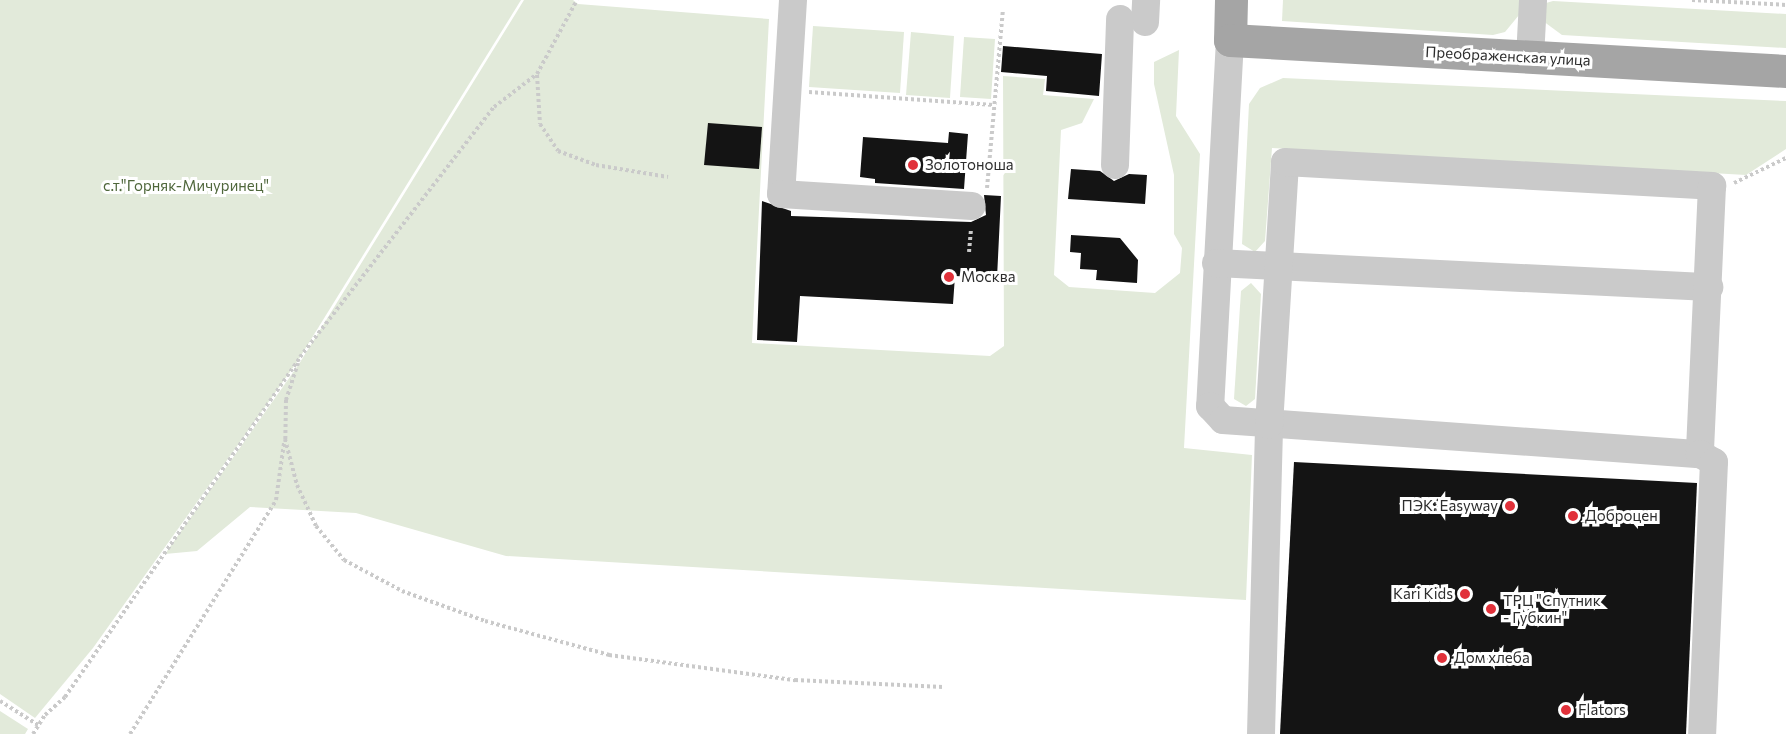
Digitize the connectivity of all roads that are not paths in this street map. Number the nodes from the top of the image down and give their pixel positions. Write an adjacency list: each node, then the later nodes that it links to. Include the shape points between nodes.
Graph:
1 (793, 0): 9 (street, via 781,194)
2 (1232, 0): 5 (main road)
3 (1533, 0): 6 (street)
4 (1137, 14): 8 (street)
5 (1230, 40): 6 (main road, Преображенская улица); 10 (street)
6 (1530, 58): 7 (main road, Преображенская улица)
7 (1786, 71)
8 (1115, 165)
9 (972, 206)
10 (1216, 263): 11 (street); 13 (street, via 1210,406 1223,420)
11 (1277, 268): 12 (street); 12 (street, via 1285,162 1712,186); 13 (street)
12 (1709, 286): 14 (street)
13 (1269, 425): 14 (street); 15 (street)
14 (1700, 454): 16 (street, via 1714,462)
15 (1261, 734)
16 (1702, 734)

